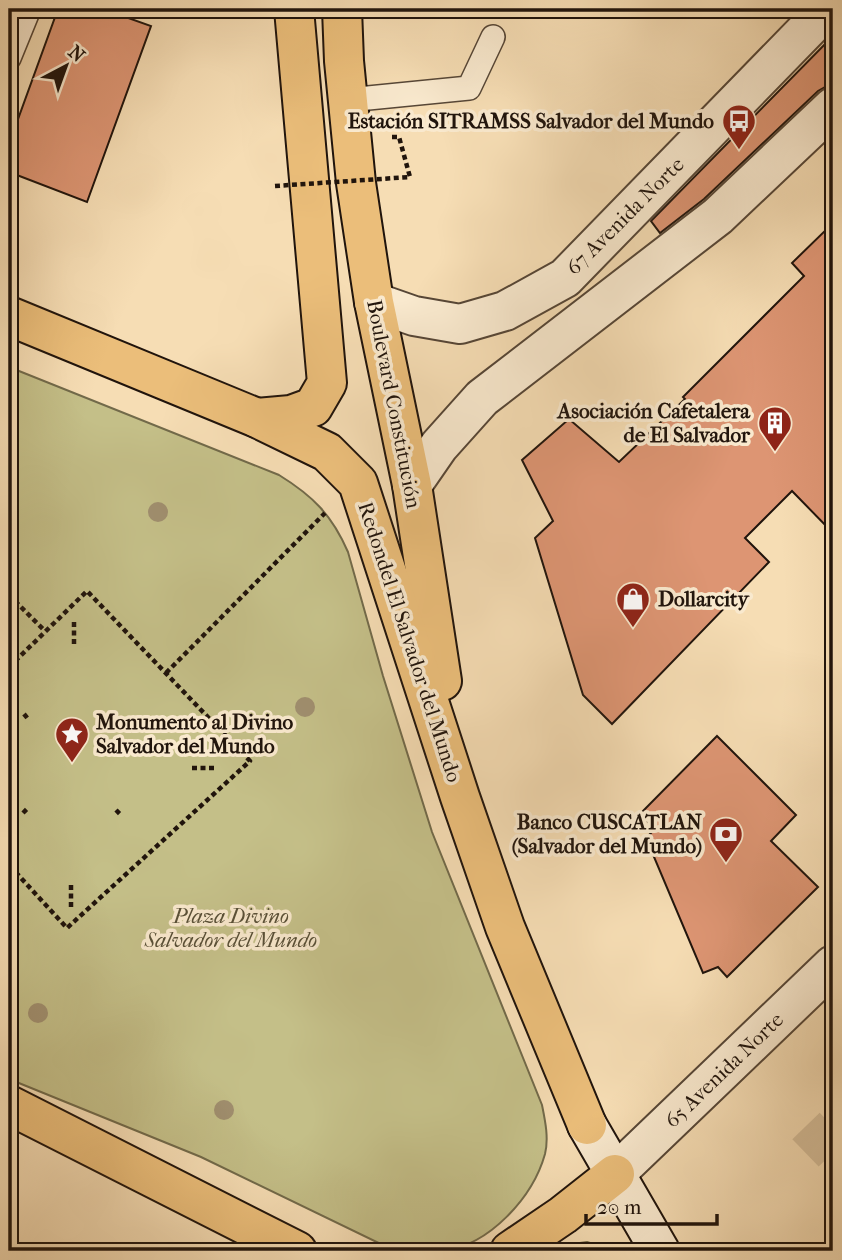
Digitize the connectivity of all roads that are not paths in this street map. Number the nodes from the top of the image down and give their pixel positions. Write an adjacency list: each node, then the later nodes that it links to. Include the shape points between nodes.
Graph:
1 (29, 9): 6 (lane)
2 (294, 9): 11 (highway, via 327,383 313,407 291,415)
3 (342, 9): 7 (highway, Boulevard Constitución)
4 (827, 9): 9 (street, 67 Avenida Norte, via 565,278 505,311 460,324 414,316)
5 (493, 37): 7 (lane, via 469,88)
6 (9, 58)
7 (348, 100): 9 (highway, Boulevard Constitución)
8 (833, 107): 12 (street, via 718,216 482,398)
9 (374, 302): 12 (highway, Boulevard Constitución)
10 (9, 316): 11 (highway, Redondel El Salvador del Mundo)
11 (257, 418): 13 (highway, Redondel El Salvador del Mundo, via 327,452 358,483)
12 (412, 485): 13 (highway, Boulevard Constitución)
13 (460, 797): 16 (highway, Redondel El Salvador del Mundo, via 505,927)
14 (833, 965): 17 (street, 65 Avenida Norte)
15 (19, 1114): 18 (highway)
16 (587, 1125): 17 (street)
17 (615, 1174): 19 (highway); 20 (street)
18 (297, 1251)
19 (510, 1251)
20 (660, 1251)

